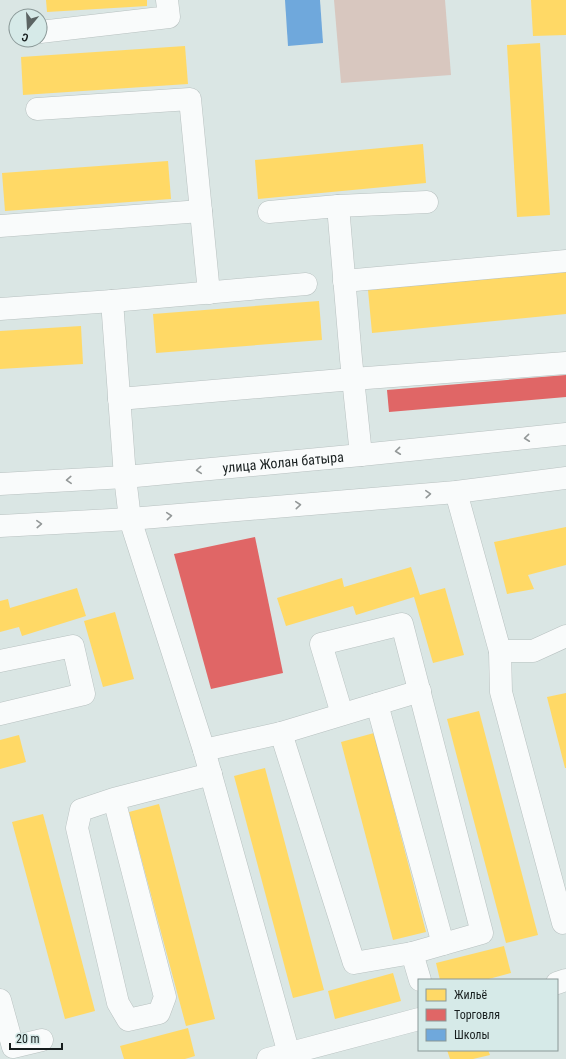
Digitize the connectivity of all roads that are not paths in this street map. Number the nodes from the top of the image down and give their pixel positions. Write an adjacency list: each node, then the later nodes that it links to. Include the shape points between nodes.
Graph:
1 (167, 0): 2 (street, via 169,16)
2 (48, 31)
3 (37, 109): 6 (street, via 190,99)
4 (426, 202): 5 (street)
5 (338, 206): 7 (street); 10 (street)
6 (201, 211): 8 (street); 12 (street)
7 (269, 212)
8 (0, 226)
9 (566, 261): 10 (street)
10 (344, 281): 16 (street)
11 (306, 284): 12 (street)
12 (209, 293): 13 (street)
13 (112, 301): 14 (street); 17 (street)
14 (0, 309)
15 (566, 363): 16 (street)
16 (353, 379): 17 (street); 19 (street)
17 (119, 399): 20 (street)
18 (566, 434): 19 (street, улица Жолан батыра, one-way to 19)
19 (361, 455): 20 (street, улица Жолан батыра, one-way to 20)
20 (125, 477): 22 (street, улица Жолан батыра, one-way to 22); 24 (street)
21 (566, 478): 23 (street)
22 (0, 484)
23 (456, 492): 24 (street, one-way to 23); 27 (street)
24 (130, 519): 25 (street, one-way to 24); 34 (street)
25 (0, 526)
26 (566, 636): 27 (street, via 533,651)
27 (500, 651): 37 (street, via 501,692)
28 (0, 661): 31 (street, via 72,646 84,694)
29 (420, 691): 30 (street); 32 (street, via 402,624 321,644); 38 (street, via 482,933)
30 (377, 704): 32 (street); 38 (street)
31 (0, 714)
32 (342, 714): 33 (street)
33 (281, 733): 34 (street); 39 (street, via 354,963)
34 (204, 750): 35 (street)
35 (211, 774): 36 (street); 44 (street)
36 (114, 799): 36 (street, via 81,810 77,828 118,1003 128,1020 160,1013 165,997)
37 (563, 922)
38 (443, 944): 39 (street)
39 (412, 953): 40 (street)
40 (420, 979)
41 (0, 1000): 43 (street, via 13,1047)
42 (418, 1019): 44 (street)
43 (42, 1040)
44 (289, 1054): 45 (street)
45 (268, 1059)

